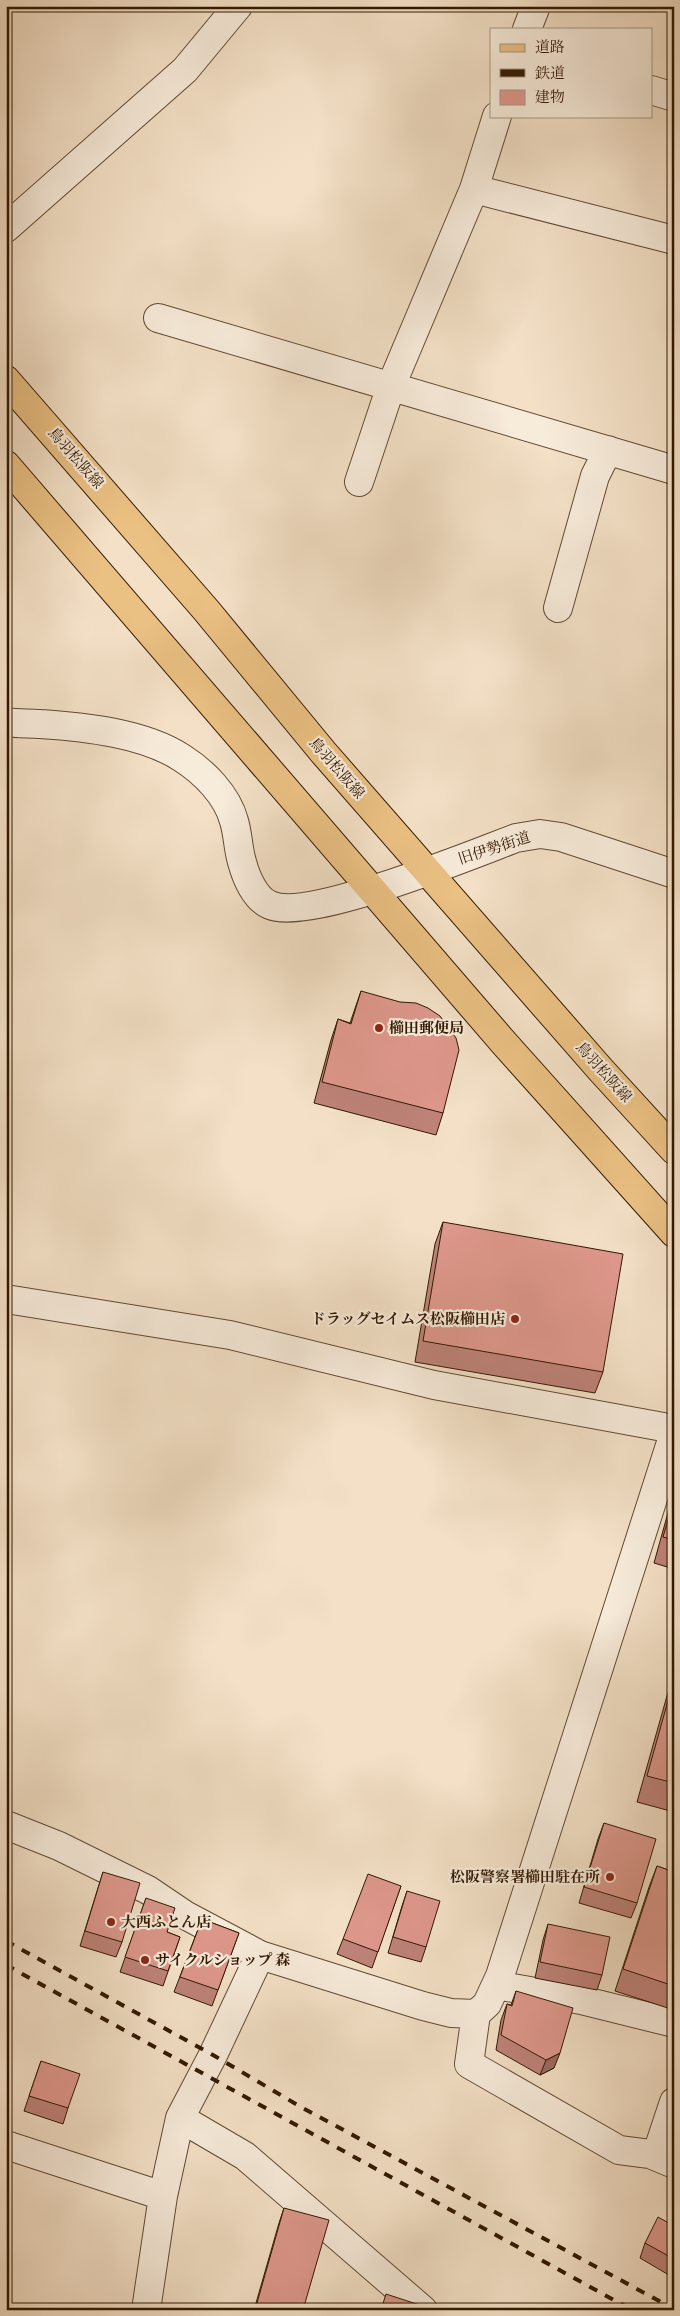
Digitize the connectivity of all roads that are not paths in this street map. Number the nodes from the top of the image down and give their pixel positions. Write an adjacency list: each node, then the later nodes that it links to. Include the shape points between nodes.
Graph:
1 (238, 6): 8 (street, via 185,70)
2 (536, 6): 3 (street)
3 (527, 28)
4 (652, 90): 5 (street)
5 (674, 96)
6 (496, 118): 7 (street)
7 (474, 189): 9 (street); 12 (street)
8 (6, 228)
9 (674, 240)
10 (158, 318): 12 (street)
11 (6, 380): 19 (main road, 鳥羽松阪線, via 206,610 323,752)
12 (392, 386): 13 (street); 16 (street)
13 (608, 450): 15 (street); 17 (street, via 595,476)
14 (6, 465): 21 (main road)
15 (674, 470)
16 (359, 482)
17 (558, 608)
18 (6, 722): 21 (street, 旧伊勢街道, via 76,727 140,739 183,758 213,783 224,801 234,819 249,882 268,904 278,908 305,907)
19 (428, 870): 20 (street, 旧伊勢街道, via 516,838 540,834 561,837); 21 (street, 旧伊勢街道); 22 (main road, 鳥羽松阪線)
20 (674, 874)
21 (373, 889): 23 (main road, via 504,1043)
22 (674, 1150)
23 (674, 1233)
24 (6, 1299): 25 (street, via 230,1335 434,1385)
25 (674, 1429)
26 (674, 1433): 29 (street)
27 (6, 1824): 28 (street, via 148,1890 185,1915)
28 (260, 1955): 30 (street, via 423,2006 451,2013); 33 (street)
29 (496, 1985): 30 (street, via 487,2004); 31 (street, via 582,2000)
30 (476, 2014): 35 (street, via 469,2064 619,2150)
31 (674, 2023)
32 (674, 2102): 35 (street)
33 (180, 2118): 36 (street); 38 (street, via 245,2156)
34 (6, 2145): 36 (street)
35 (665, 2160)
36 (162, 2196): 37 (street)
37 (146, 2310)
38 (423, 2310)

